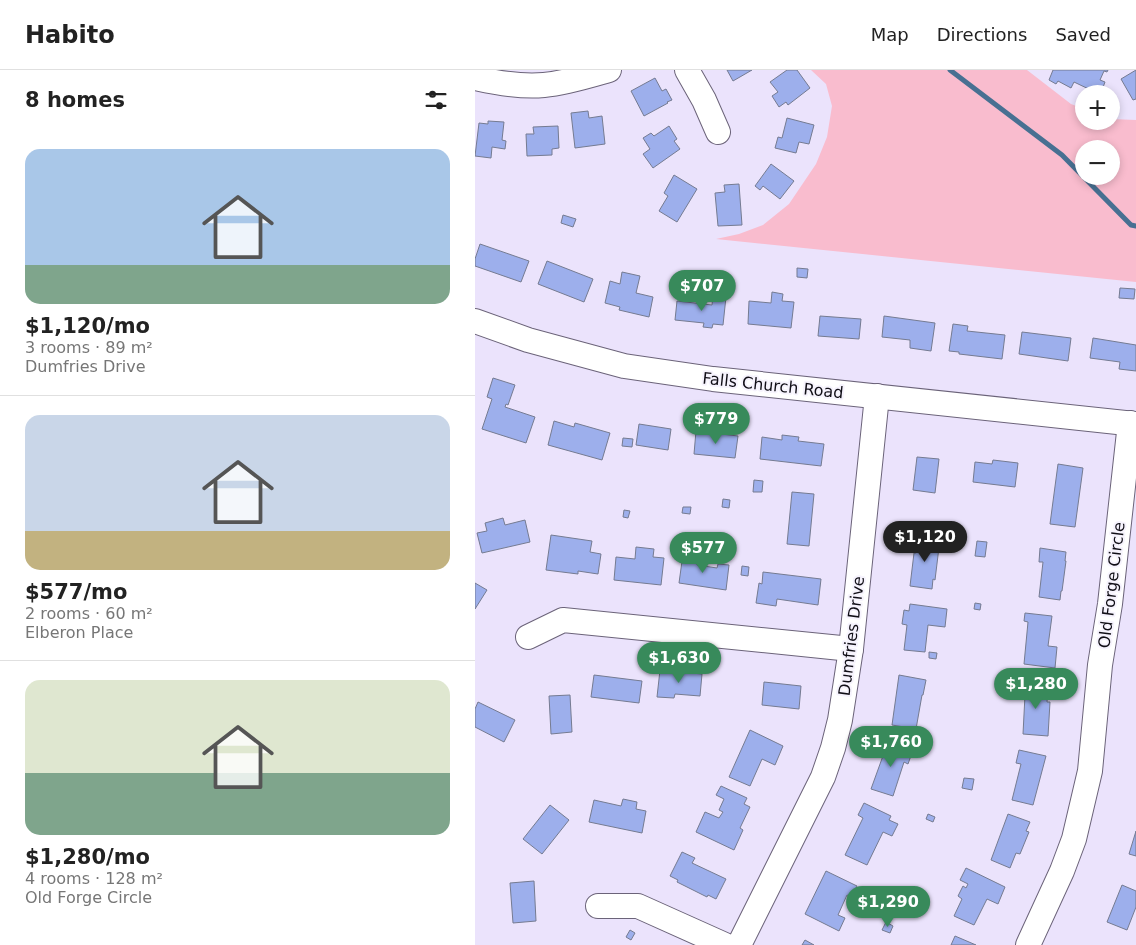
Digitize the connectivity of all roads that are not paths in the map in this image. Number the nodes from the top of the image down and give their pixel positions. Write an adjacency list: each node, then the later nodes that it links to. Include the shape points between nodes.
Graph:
1 (609, 70): 3 (street, via 544,85 508,84)
2 (687, 70): 4 (street)
3 (475, 78)
4 (718, 132)
5 (475, 321): 6 (street, Falls Church Road, via 528,340 624,366)
6 (877, 396): 7 (street, Falls Church Road); 9 (street, Dumfries Drive)
7 (1133, 424): 13 (street, Old Forge Circle, via 1100,665 1090,770 1074,840)
8 (528, 637): 9 (street, via 563,620)
9 (851, 649): 12 (street, Dumfries Drive, via 840,720 823,777)
10 (598, 906): 11 (street, via 638,906)
11 (725, 945)
12 (739, 945)
13 (1028, 945)

